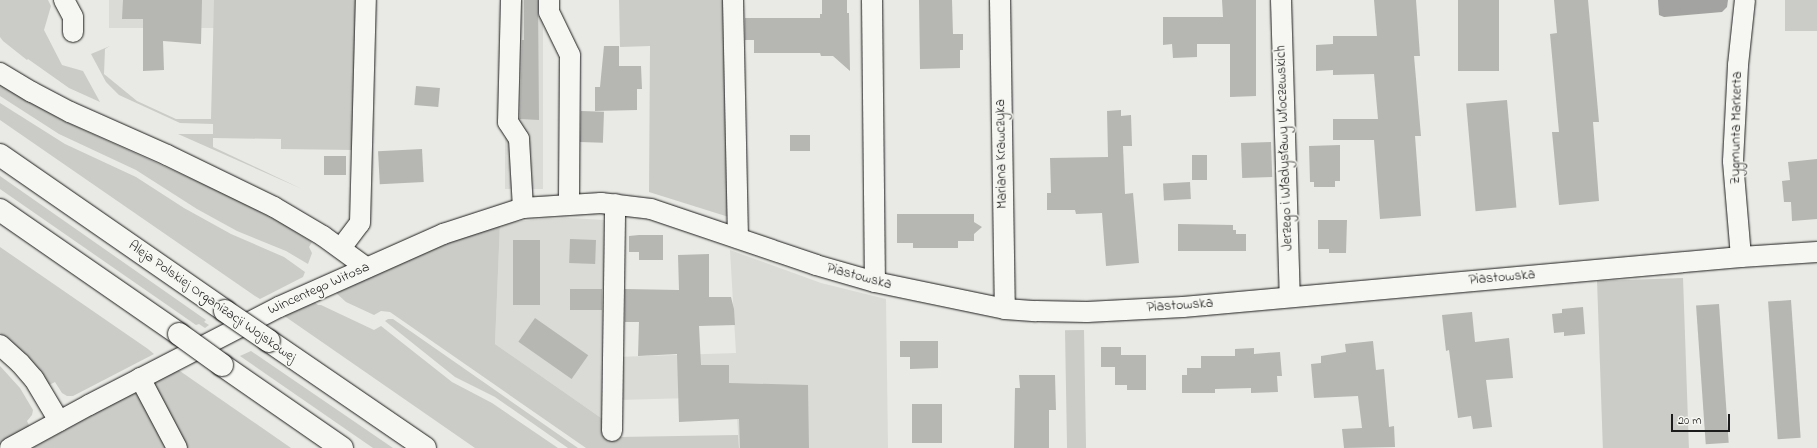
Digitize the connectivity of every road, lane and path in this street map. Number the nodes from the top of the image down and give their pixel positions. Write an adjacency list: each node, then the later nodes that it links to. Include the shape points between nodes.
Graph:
1 (64, 0): 10 (street, via 73,17)
2 (366, 0): 18 (street, via 360,224)
3 (511, 0): 15 (street, via 508,122 519,140)
4 (549, 0): 14 (street, via 549,12 570,55)
5 (733, 0): 17 (street)
6 (872, 0): 22 (street)
7 (1000, 0): 24 (street, Mariana Krawczyka)
8 (1280, 0): 23 (street, Jerzego i Władysławy Włoczewskich)
9 (1745, 0): 20 (street, Zygmunta Markerta, via 1738,65 1733,161)
10 (73, 32)
11 (0, 73): 18 (street, via 70,112 263,201)
12 (0, 155): 32 (highway, Aleja Polskiej Organizacji Wojskowej, bridge)
13 (615, 204): 14 (street, Piastowska); 17 (street, Piastowska, via 651,209); 28 (street)
14 (562, 205): 15 (street, Wincentego Witosa)
15 (523, 208): 21 (street, Wincentego Witosa, via 443,234)
16 (0, 210): 31 (highway, bridge)
17 (738, 238): 22 (street, Piastowska)
18 (341, 248): 21 (street)
19 (1817, 252): 20 (street, Piastowska)
20 (1741, 257): 23 (street, Piastowska)
21 (367, 268): 26 (street, Wincentego Witosa, via 279,307)
22 (875, 282): 24 (street, Piastowska)
23 (1290, 297): 24 (street, Piastowska, via 1183,307 1087,312)
24 (1005, 309)
25 (0, 345): 27 (street, via 34,379)
26 (140, 378): 27 (street, Wincentego Witosa); 30 (street)
27 (59, 421): 29 (street, Wincentego Witosa)
28 (612, 431)
29 (17, 446)
30 (177, 448)
31 (342, 448)
32 (425, 448)

